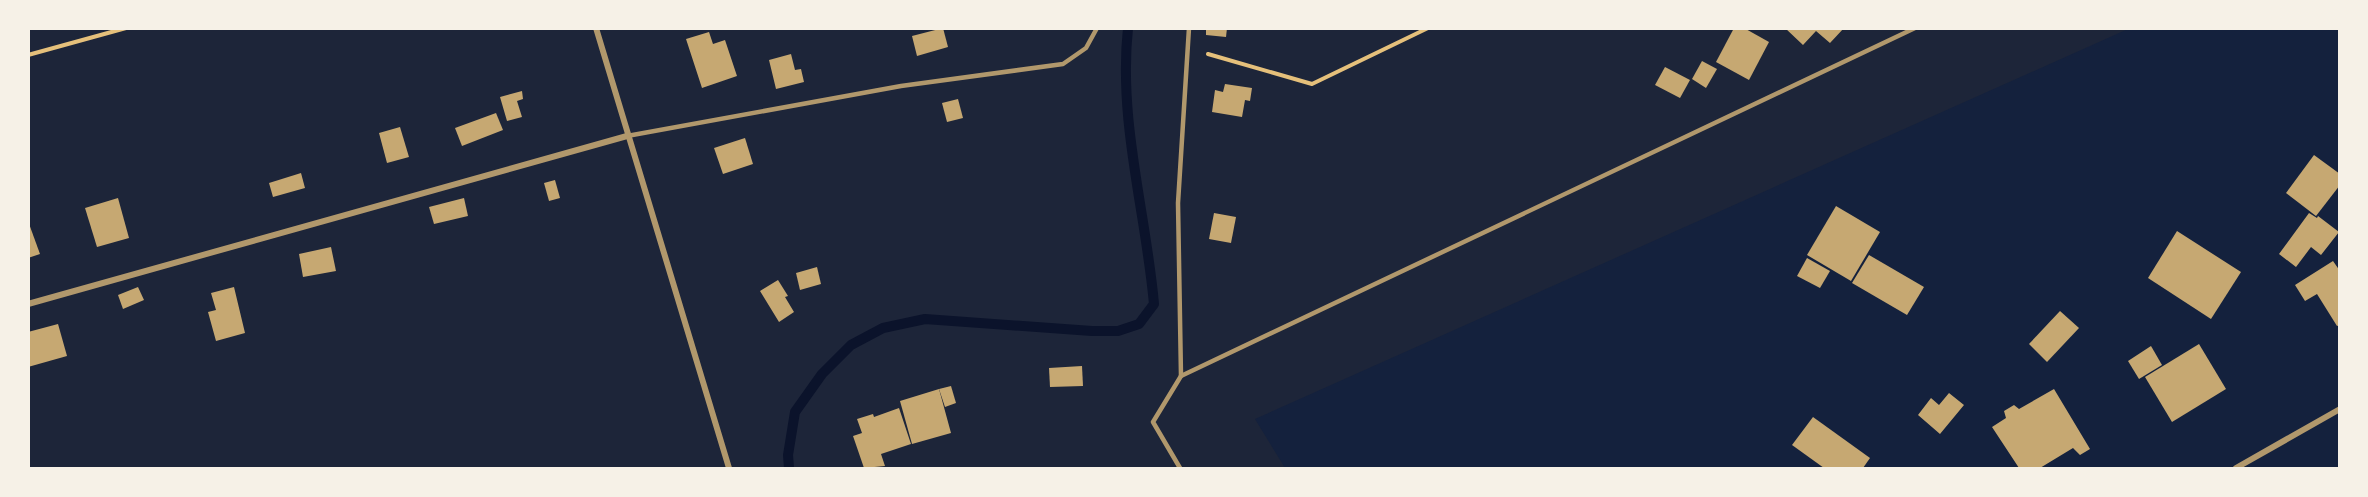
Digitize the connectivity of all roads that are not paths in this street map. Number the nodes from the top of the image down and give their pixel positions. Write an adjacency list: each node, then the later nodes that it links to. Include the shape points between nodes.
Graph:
1 (596, 28): 5 (street)
2 (1096, 28): 5 (lane, via 1086,48 1063,64 900,86)
3 (1189, 28): 7 (lane, via 1178,203)
4 (1915, 28): 7 (lane)
5 (627, 136): 6 (street); 9 (street)
6 (28, 304)
7 (1181, 376): 10 (lane, via 1153,422)
8 (2340, 409): 11 (street)
9 (729, 468)
10 (1180, 468)
11 (2236, 468)

